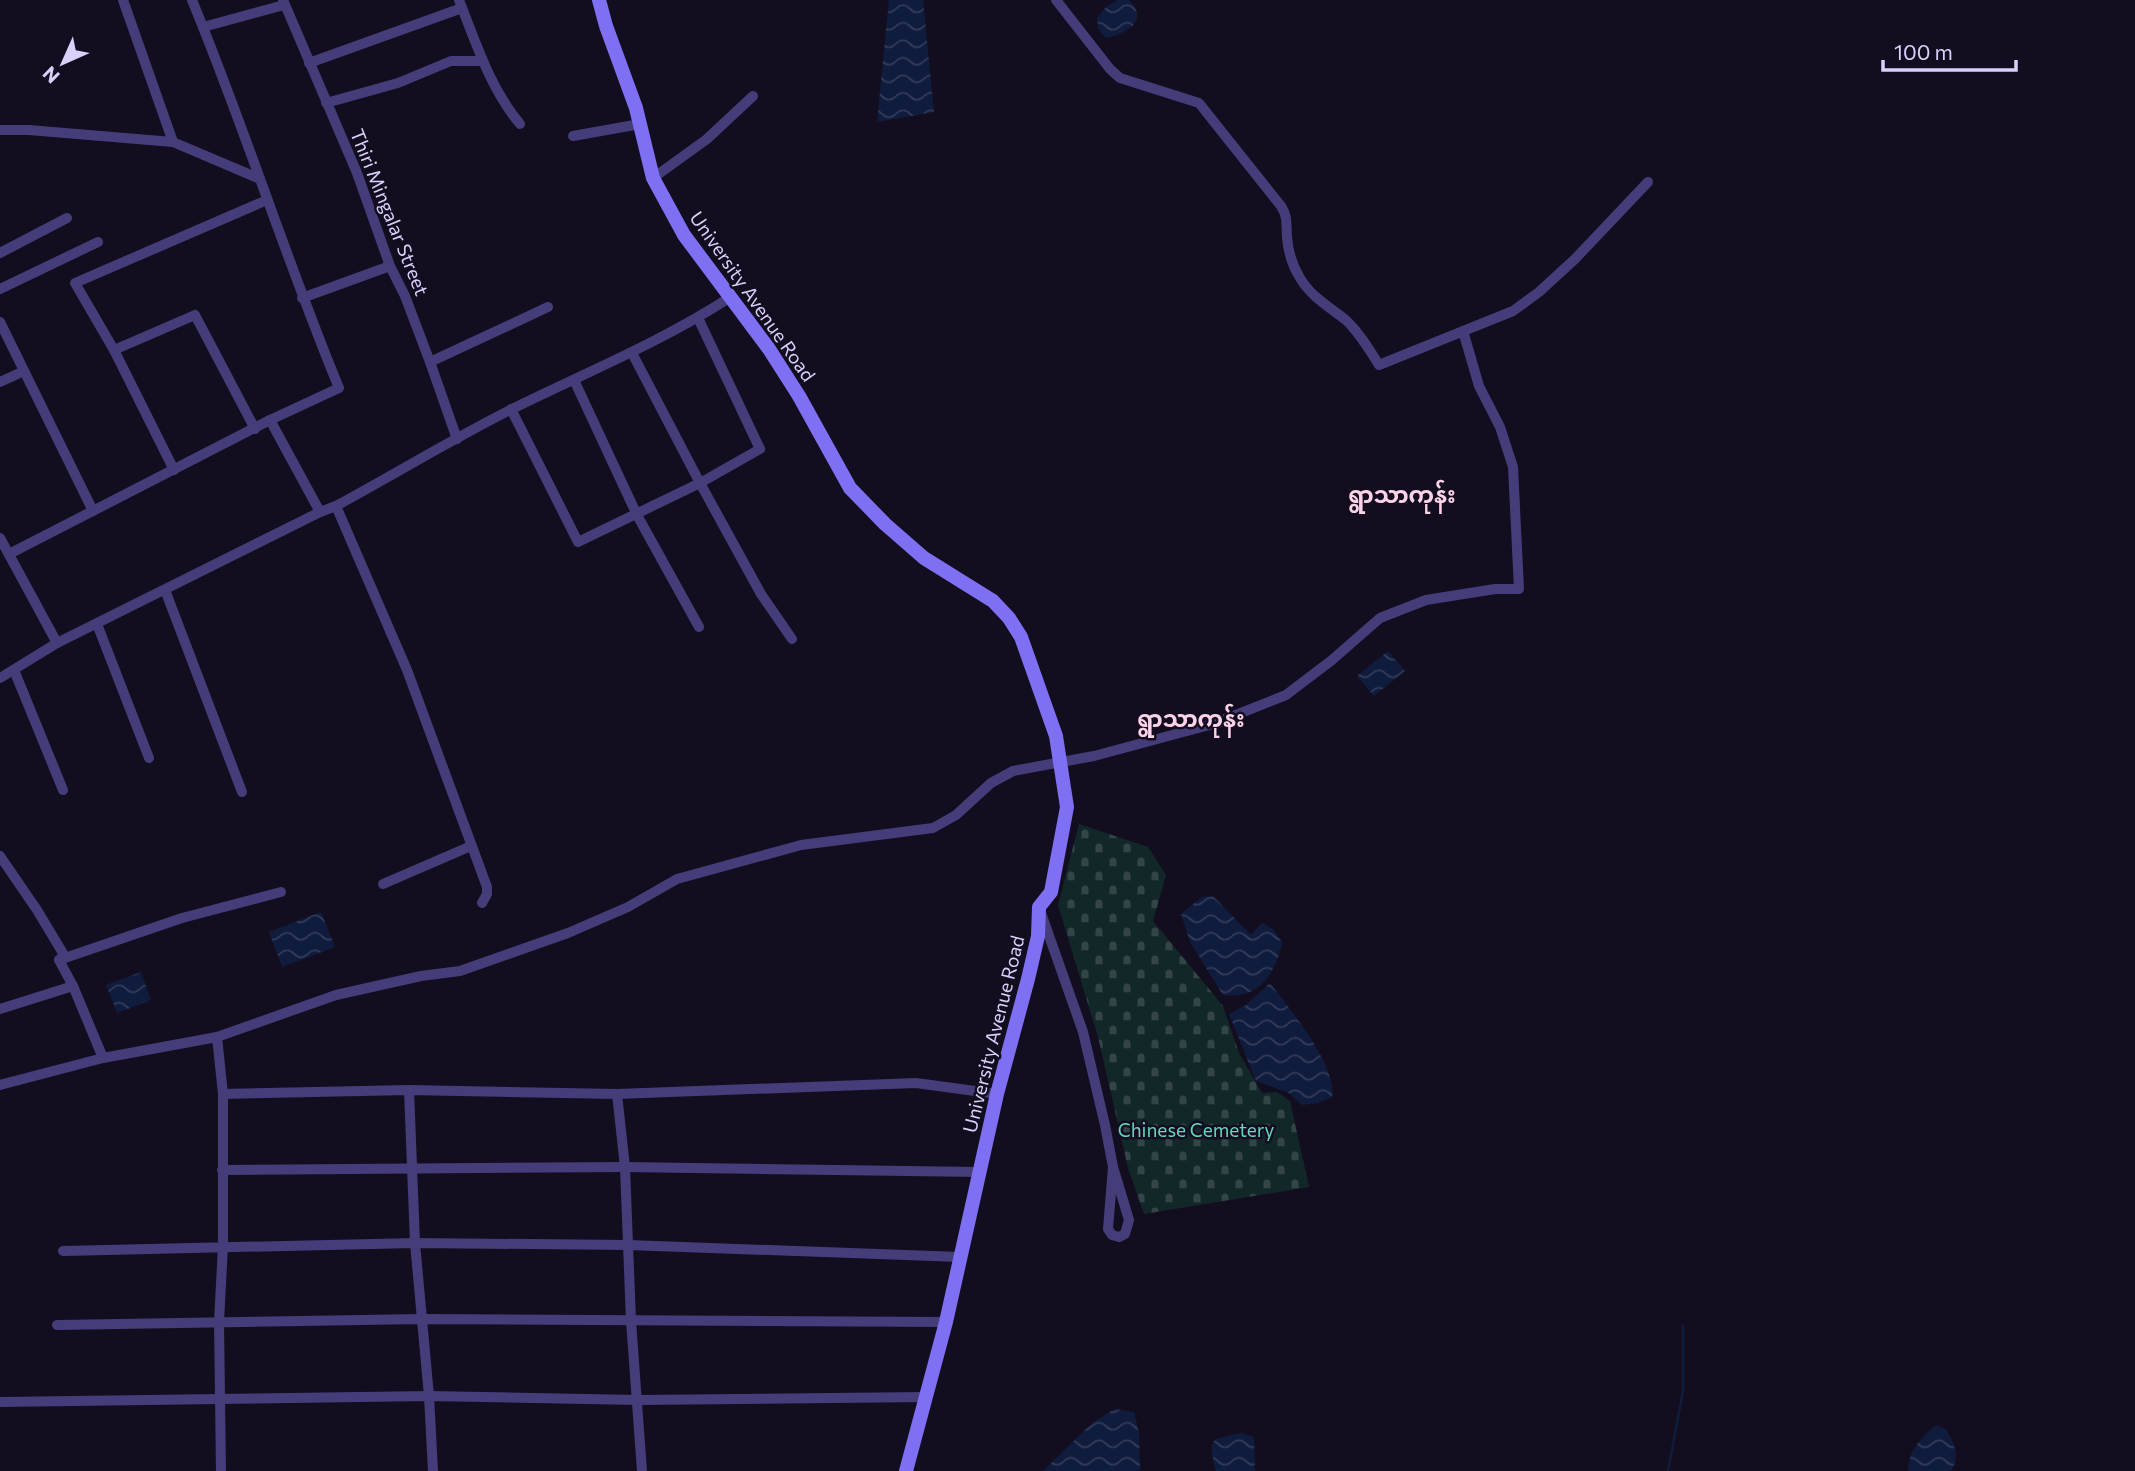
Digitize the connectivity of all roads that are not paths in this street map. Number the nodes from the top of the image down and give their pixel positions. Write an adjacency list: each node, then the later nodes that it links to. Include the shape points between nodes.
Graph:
1 (123, 0): 16 (street)
2 (192, 0): 7 (street)
3 (599, 0): 13 (main road, University Avenue Road)
4 (1056, 0): 31 (street, via 1120,78 1199,103 1287,217 1290,257 1300,278 1317,300 1361,336 1379,365)
5 (284, 2): 7 (street); 9 (street, Thiri Mingalar Street)
6 (460, 4): 8 (street); 9 (street)
7 (203, 27): 18 (street)
8 (482, 61): 11 (street, via 451,61 398,83); 12 (street)
9 (309, 63): 11 (street, Thiri Mingalar Street)
10 (753, 96): 17 (street, via 707,139)
11 (327, 103): 24 (street, Thiri Mingalar Street)
12 (520, 124)
13 (640, 124): 15 (street); 17 (main road, University Avenue Road)
14 (0, 130): 16 (street)
15 (573, 136)
16 (173, 142): 18 (street)
17 (653, 178): 27 (main road, University Avenue Road, via 684,235)
18 (260, 179): 20 (street)
19 (1648, 182): 31 (street, via 1539,292 1513,311)
20 (267, 200): 26 (street); 32 (street, via 75,284)
21 (67, 218): 23 (street)
22 (98, 242): 25 (street)
23 (0, 253)
24 (390, 266): 26 (street); 34 (street, Thiri Mingalar Street)
25 (0, 289)
26 (302, 298): 39 (street, via 338,388)
27 (729, 298): 29 (street); 58 (main road, University Avenue Road, via 799,396 850,488 924,558 993,601 1010,618 1021,637)
28 (548, 307): 34 (street)
29 (698, 318): 33 (street); 43 (street, via 760,449)
30 (0, 321): 35 (street)
31 (1463, 331): 58 (street, via 1479,386 1513,467 1519,589 1426,600 1380,618 1286,695 1213,724)
32 (114, 350): 40 (street, via 195,315); 42 (street)
33 (632, 353): 36 (street); 43 (street)
34 (430, 362): 41 (street, Thiri Mingalar Street)
35 (24, 371): 37 (street); 45 (street)
36 (574, 380): 38 (street); 47 (street)
37 (0, 382)
38 (511, 409): 41 (street); 47 (street, via 578,541)
39 (270, 420): 40 (street); 46 (street)
40 (256, 429): 42 (street)
41 (457, 439): 44 (street)
42 (174, 470): 45 (street)
43 (700, 483): 47 (street); 53 (street, via 761,594)
44 (336, 506): 46 (street); 61 (street, via 407,670)
45 (93, 511): 49 (street)
46 (320, 512): 50 (street)
47 (637, 514): 52 (street)
48 (0, 538): 49 (street)
49 (9, 554): 54 (street)
50 (165, 590): 51 (street); 60 (street)
51 (97, 624): 54 (street); 57 (street)
52 (699, 627)
53 (792, 639)
54 (57, 643): 55 (street)
55 (14, 670): 56 (street); 59 (street)
56 (0, 678)
57 (149, 758)
58 (1061, 761): 66 (main road, University Avenue Road, via 1067,807 1051,892); 70 (street, via 1013,771 933,828 801,845 677,879 568,933 460,971 336,995)
59 (63, 790)
60 (242, 792)
61 (471, 846): 63 (street); 65 (street, via 487,887)
62 (0, 856): 67 (street, via 64,955)
63 (383, 884)
64 (281, 892): 67 (street, via 182,918)
65 (482, 903)
66 (1039, 907): 76 (main road, University Avenue Road, via 1035,947); 78 (street, via 1083,1032)
67 (59, 960): 68 (street)
68 (73, 986): 69 (street); 71 (street)
69 (0, 1009)
70 (217, 1037): 71 (street); 74 (street)
71 (103, 1058): 72 (street)
72 (0, 1084)
73 (409, 1090): 74 (street); 75 (street); 80 (street)
74 (223, 1094): 79 (street)
75 (617, 1094): 76 (street, via 916,1083); 77 (street)
76 (997, 1094): 81 (main road, University Avenue Road)
77 (625, 1167): 80 (street); 81 (street); 83 (street)
78 (1114, 1167): 78 (street, via 1108,1229 1119,1237 1125,1234 1129,1220)
79 (222, 1170): 80 (street); 84 (street)
80 (411, 1170): 82 (street)
81 (980, 1172): 86 (main road, University Avenue Road)
82 (415, 1243): 83 (street); 84 (street); 87 (street)
83 (628, 1245): 86 (street); 88 (street)
84 (223, 1246): 85 (street); 89 (street)
85 (63, 1251)
86 (960, 1257): 90 (main road, University Avenue Road)
87 (423, 1319): 88 (street); 89 (street); 92 (street)
88 (631, 1321): 90 (street); 95 (street)
89 (219, 1322): 91 (street); 94 (street)
90 (946, 1322): 93 (main road, University Avenue Road)
91 (57, 1325)
92 (429, 1396): 94 (street); 95 (street); 98 (street)
93 (926, 1397): 95 (street); 100 (main road, University Avenue Road)
94 (221, 1398): 96 (street); 97 (street)
95 (638, 1400): 99 (street)
96 (0, 1402)
97 (221, 1471)
98 (433, 1471)
99 (642, 1471)
100 (906, 1471)

